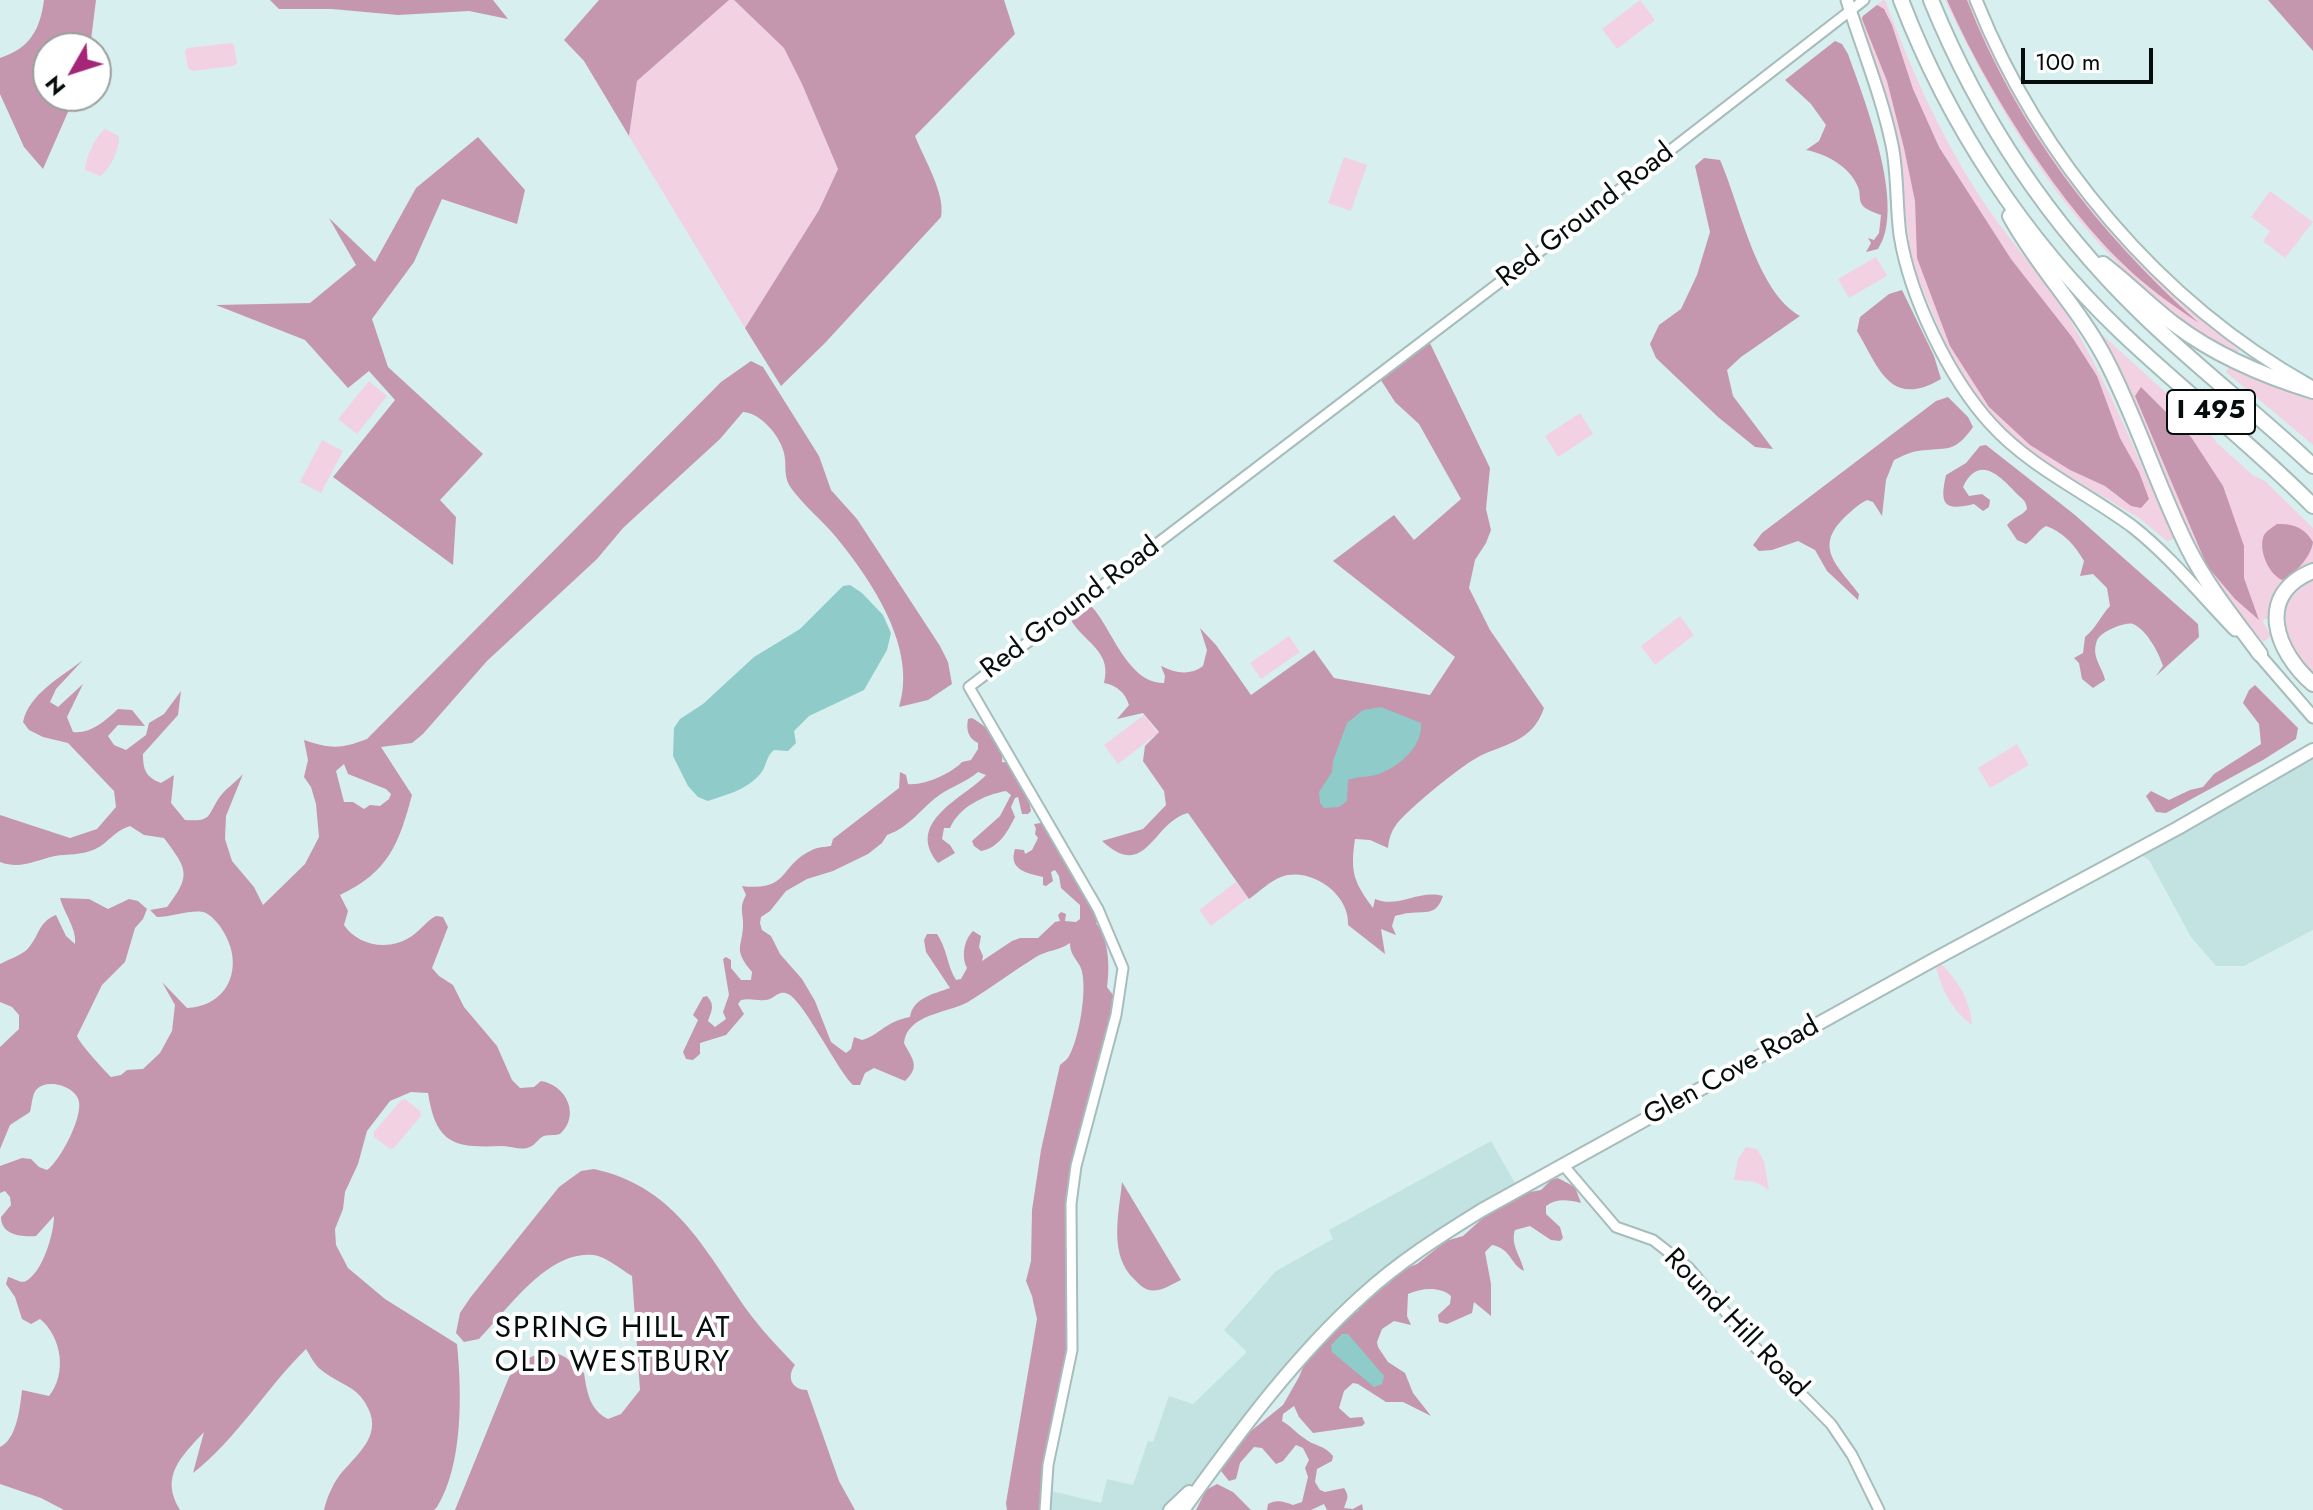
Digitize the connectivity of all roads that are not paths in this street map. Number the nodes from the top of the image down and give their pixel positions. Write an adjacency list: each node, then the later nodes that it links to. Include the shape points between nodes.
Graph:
1 (1864, 0): 5 (street, Red Ground Road)
2 (1901, 0): 6 (highway, I 495, via 1935,78)
3 (1931, 0): 7 (highway, I 495, via 1984,112)
4 (1976, 0): 8 (main road, via 2032,112 2100,207 2203,312)
5 (1849, 5): 12 (main road, via 1892,144 1909,270 1932,329 1965,390 2018,450 2162,552); 18 (street, Red Ground Road, via 1521,266 969,687 1098,909 1123,968 1116,1015 1076,1166 1071,1204 1072,1350 1048,1465)
6 (1980, 159): 10 (highway, I 495, via 2041,245 2098,310); 12 (highway, via 2025,243 2100,349 2189,550)
7 (2075, 242): 8 (highway, via 2207,346 2289,384); 9 (highway, I 495, via 2152,324)
8 (2313, 389)
9 (2313, 466)
10 (2313, 506)
11 (2313, 571): 13 (highway, via 2287,590 2276,625 2287,656)
12 (2260, 654): 14 (main road)
13 (2313, 684)
14 (2313, 717)
15 (2313, 750): 16 (main road, Glen Cove Road)
16 (1564, 1166): 17 (main road, Glen Cove Road, via 1440,1236 1364,1294 1305,1355); 21 (street, Round Hill Road, via 1616,1227 1653,1240 1689,1268 1751,1343 1831,1424)
17 (1211, 1471): 19 (main road, Glen Cove Road); 20 (main road, Glen Cove Road)
18 (1045, 1510)
19 (1170, 1510)
20 (1183, 1510)
21 (1879, 1510)

